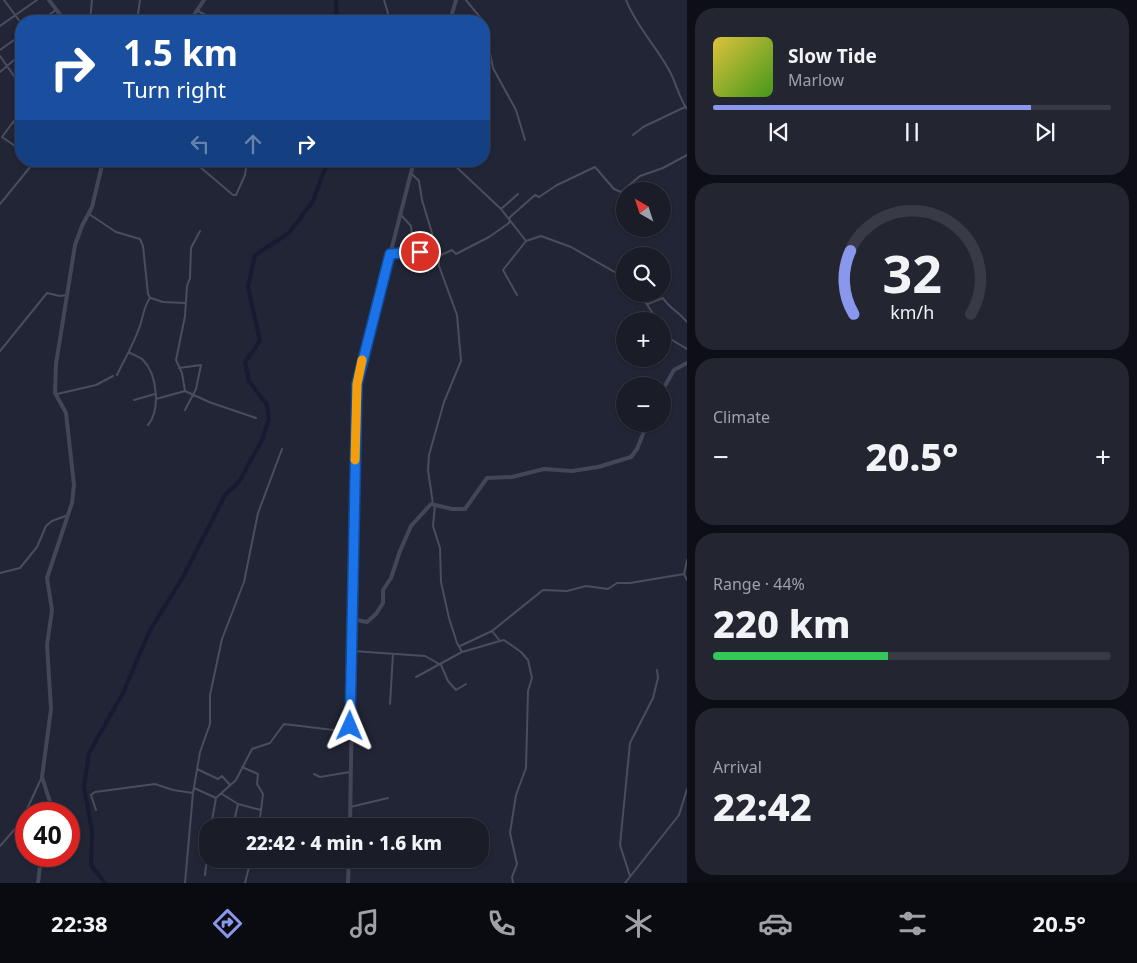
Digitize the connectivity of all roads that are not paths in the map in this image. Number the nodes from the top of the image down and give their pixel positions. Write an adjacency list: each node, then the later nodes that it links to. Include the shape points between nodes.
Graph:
1 (4, 0): 11 (street); 14 (street)
2 (37, 0): 14 (street)
3 (49, 0): 12 (street)
4 (92, 0): 17 (street)
5 (140, 0): 18 (street)
6 (204, 0): 13 (street)
7 (384, 0): 21 (street)
8 (456, 0): 22 (street)
9 (466, 0): 23 (street)
10 (626, 0): 33 (street, via 671,72)
11 (0, 2)
12 (56, 10): 15 (street); 16 (street)
13 (198, 11): 19 (street); 20 (street)
14 (15, 15): 24 (street)
15 (49, 15)
16 (60, 15)
17 (91, 15)
18 (138, 15)
19 (195, 15)
20 (205, 15)
21 (388, 15)
22 (452, 15)
23 (478, 15)
24 (0, 26)
25 (15, 39): 26 (street)
26 (0, 50)
27 (490, 53): 38 (street, via 493,68 516,110)
28 (0, 56): 30 (street)
29 (15, 58): 30 (street)
30 (6, 65): 31 (street); 32 (street)
31 (0, 72)
32 (15, 77)
33 (685, 106): 34 (street); 37 (street)
34 (687, 109)
35 (15, 119): 36 (street)
36 (13, 122): 39 (street, via 2,137)
37 (632, 135)
38 (525, 140)
39 (15, 146)
40 (687, 155): 53 (street, via 640,176 621,192 614,189 594,167 539,198 536,195)
41 (30, 167): 49 (street)
42 (102, 167): 51 (street)
43 (200, 167): 44 (street, via 233,195 236,195)
44 (246, 167)
45 (412, 167): 47 (street)
46 (456, 167): 50 (street)
47 (411, 173): 52 (street); 57 (street, via 419,181)
48 (518, 194): 50 (street)
49 (0, 204)
50 (501, 209): 53 (street)
51 (89, 214): 61 (street, via 75,245); 63 (street, via 116,232 136,237 142,242)
52 (400, 214): 56 (street, via 412,226); 58 (street)
53 (509, 220): 55 (street); 59 (street, via 500,231 479,243 456,254 452,250)
54 (200, 231): 64 (street, via 192,248)
55 (526, 241): 60 (street, via 541,236 571,247); 62 (street, via 503,270)
56 (414, 251): 57 (street); 58 (street)
57 (436, 251): 59 (street)
58 (390, 254): 94 (street, via 357,384)
59 (439, 256): 88 (street, via 439,266 457,315 461,361 444,402 429,455 428,470)
60 (616, 273)
61 (67, 295): 70 (street, via 47,293); 78 (street, via 56,364)
62 (517, 295)
63 (150, 298): 64 (street); 71 (street)
64 (185, 303): 73 (street, via 176,360)
65 (648, 304): 66 (street); 67 (street, via 663,298)
66 (653, 312)
67 (687, 322)
68 (671, 339): 69 (street)
69 (687, 349)
70 (0, 351)
71 (129, 352): 74 (street); 79 (street, via 149,367)
72 (687, 363): 76 (street, via 674,370)
73 (180, 368): 77 (street); 80 (street, via 201,365 200,377)
74 (117, 375)
75 (113, 376): 78 (street, via 96,385)
76 (670, 377)
77 (185, 391): 80 (street); 81 (street)
78 (55, 393): 89 (street, via 66,413 72,458 74,485)
79 (155, 394): 81 (street); 82 (street)
80 (192, 394): 83 (street); 84 (street)
81 (156, 399): 85 (street, via 156,414)
82 (134, 400)
83 (185, 410)
84 (256, 418)
85 (148, 425)
86 (644, 432): 88 (street, via 631,457 572,471 544,469 512,477 487,478 465,509)
87 (282, 449): 108 (street, via 258,513 244,582 222,638 210,695 210,724)
88 (434, 504): 94 (street, via 411,526 376,614 367,622); 97 (street, via 433,526 440,548 441,582 449,618)
89 (68, 515): 91 (street, via 46,526 37,547 20,568); 111 (street, via 47,578 52,610 47,645 51,709)
90 (687, 560): 92 (street)
91 (0, 573)
92 (684, 574): 93 (street); 95 (street, via 630,584 617,583 608,589 586,586 567,591 543,590)
93 (687, 580)
94 (351, 619): 98 (street)
95 (492, 631): 96 (street); 97 (street)
96 (500, 641): 99 (street); 140 (street, via 504,640 528,660 532,678 528,691 526,768 516,795 510,833 517,864)
97 (460, 646): 99 (street)
98 (351, 651): 100 (street); 106 (street)
99 (462, 652): 101 (street)
100 (393, 654): 101 (street, via 425,656); 105 (street)
101 (439, 664): 103 (street); 104 (street, via 456,690)
102 (657, 670): 134 (street, via 653,698 630,743 620,845)
103 (416, 677)
104 (466, 684)
105 (390, 704)
106 (350, 732): 107 (street, via 284,724 270,743 252,749); 109 (street)
107 (242, 767): 112 (street); 123 (street, via 258,774 257,784 263,794)
108 (197, 769): 112 (street, via 218,779 222,776); 113 (street)
109 (350, 772): 110 (street, via 320,777); 121 (street)
110 (314, 774)
111 (44, 779): 119 (street); 128 (street, via 21,822)
112 (230, 785): 116 (street)
113 (194, 788): 115 (street); 117 (street)
114 (687, 789): 134 (street, via 679,815)
115 (193, 792): 122 (street, via 155,784 95,792 91,795); 137 (street)
116 (222, 794): 117 (street); 120 (street)
117 (216, 798): 124 (street)
118 (388, 798): 121 (street)
119 (50, 802)
120 (238, 804): 123 (street); 125 (street)
121 (350, 807): 127 (street)
122 (96, 810)
123 (261, 810): 126 (street)
124 (212, 818)
125 (235, 818)
126 (260, 818)
127 (350, 818)
128 (0, 846)
129 (40, 867): 136 (street)
130 (206, 868): 133 (street)
131 (249, 868): 138 (street)
132 (349, 868): 139 (street)
133 (205, 875)
134 (630, 876): 135 (street)
135 (628, 882): 141 (street)
136 (38, 883)
137 (186, 883)
138 (245, 883)
139 (348, 883)
140 (513, 883)
141 (625, 883)

